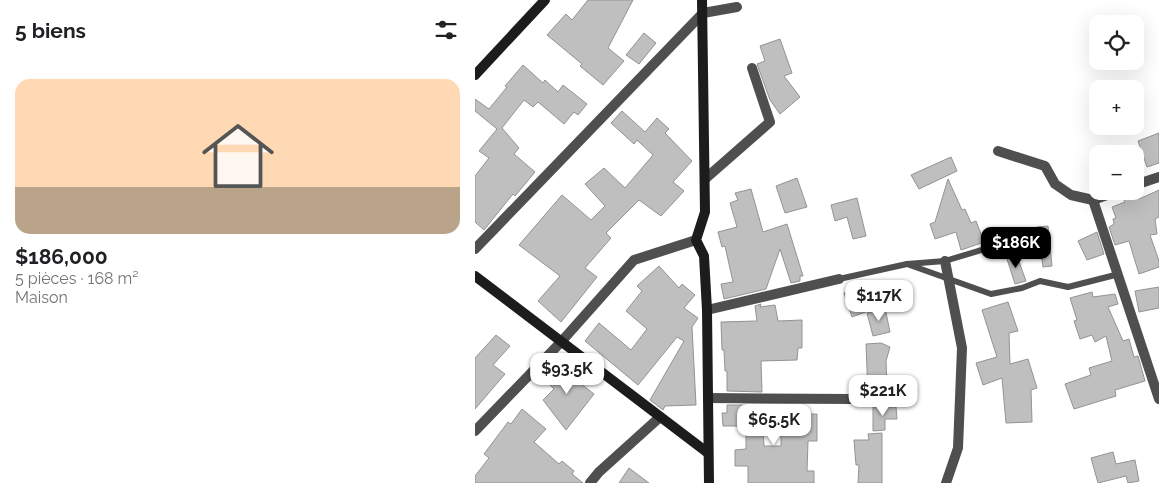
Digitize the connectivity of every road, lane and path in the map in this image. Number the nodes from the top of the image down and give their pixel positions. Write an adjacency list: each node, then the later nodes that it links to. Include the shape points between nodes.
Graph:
1 (545, 0): 6 (street)
2 (702, 0): 4 (street)
3 (737, 7): 4 (street)
4 (703, 14): 9 (street); 15 (street)
5 (751, 68): 9 (street, via 770,122)
6 (475, 75)
7 (998, 151): 11 (street, via 1045,166 1055,184 1071,195)
8 (1159, 177): 10 (street)
9 (705, 180): 13 (street, via 705,212)
10 (1144, 182)
11 (1089, 199)
12 (1093, 200): 18 (street)
13 (695, 240): 22 (street, via 704,256); 23 (street, via 634,260)
14 (998, 245): 16 (lane)
15 (475, 249)
16 (945, 261): 17 (lane); 21 (street)
17 (907, 264): 20 (lane); 21 (lane)
18 (1119, 274): 21 (lane, via 1068,287 1039,281 991,294); 26 (street)
19 (475, 276): 23 (street)
20 (839, 279): 22 (street)
21 (949, 280): 32 (street, via 962,348 958,448)
22 (707, 310): 24 (street)
23 (561, 342): 27 (street); 28 (street)
24 (708, 398): 25 (street); 29 (street)
25 (851, 398)
26 (1159, 399)
27 (660, 417): 29 (street); 30 (street)
28 (475, 430)
29 (708, 453): 31 (street)
30 (590, 483)
31 (709, 483)
32 (946, 483)

